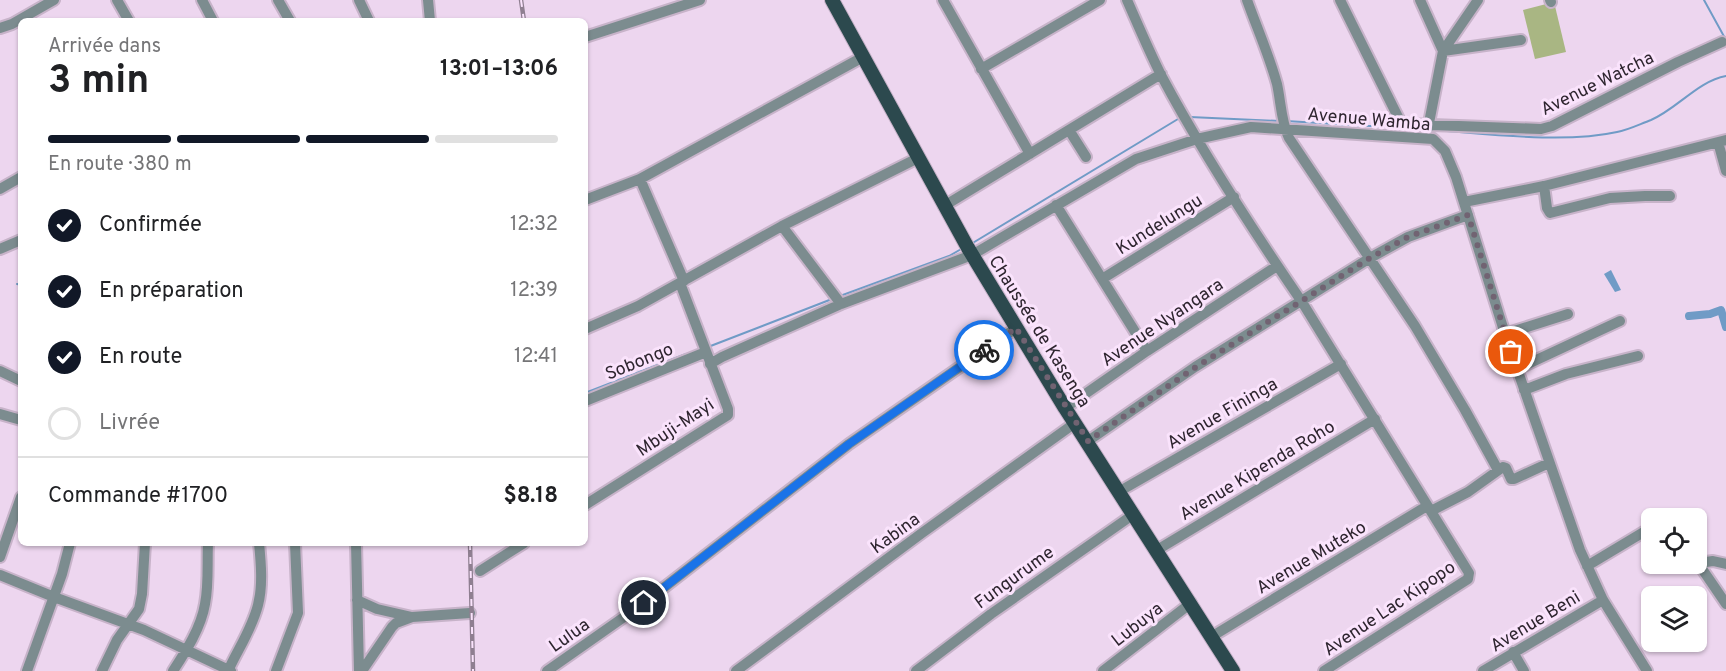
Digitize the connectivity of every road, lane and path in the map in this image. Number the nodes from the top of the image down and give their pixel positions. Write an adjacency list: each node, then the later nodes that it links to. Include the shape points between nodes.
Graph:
1 (54, 0): 16 (street)
2 (117, 0): 17 (street)
3 (202, 0): 18 (street)
4 (278, 0): 19 (street)
5 (359, 0): 20 (street)
6 (428, 0): 21 (street)
7 (700, 0): 24 (street)
8 (832, 0): 28 (main road, Chaussée de Kasenga)
9 (943, 0): 29 (street)
10 (1100, 0): 29 (street)
11 (1127, 0): 30 (street)
12 (1247, 0): 31 (street, via 1272,66)
13 (1340, 0): 32 (street, Avenue Watcha, via 1400,121)
14 (1420, 0): 27 (street)
15 (1478, 0): 27 (street)
16 (22, 18)
17 (127, 18)
18 (211, 18)
19 (288, 18)
20 (368, 18)
21 (430, 18)
22 (18, 21): 23 (street)
23 (0, 28)
24 (588, 36)
25 (1521, 40): 27 (street)
26 (1722, 42): 32 (street, Avenue Watcha, via 1552,126 1525,130)
27 (1443, 51): 32 (street)
28 (863, 57): 39 (main road, Chaussée de Kasenga); 42 (street)
29 (981, 69): 37 (street)
30 (1161, 74): 33 (street); 35 (street)
31 (1284, 123): 34 (street, Avenue Wamba); 35 (street, Avenue Wamba); 56 (street, via 1294,145)
32 (1430, 123): 34 (street)
33 (1069, 130): 37 (street); 38 (street)
34 (1425, 137): 48 (street, Avenue Wamba, via 1436,140 1445,151)
35 (1197, 139): 46 (street); 49 (street, Avenue Wamba, via 1136,159)
36 (1722, 141): 40 (street); 43 (street)
37 (1030, 154): 50 (street)
38 (1086, 157)
39 (918, 158): 50 (main road, Chaussée de Kasenga); 52 (street)
40 (1726, 171)
41 (18, 179): 44 (street)
42 (640, 179): 47 (street); 59 (street, Mbuji-Mayi)
43 (1544, 186): 45 (street, via 1550,213 1610,198); 48 (street)
44 (0, 189)
45 (1670, 196)
46 (1234, 197): 57 (street); 58 (street, Kundelungu)
47 (588, 199)
48 (1464, 202): 51 (street, Avenue Wamba)
49 (1056, 205): 54 (street, Avenue Wamba); 58 (street)
50 (944, 206): 54 (main road, Chaussée de Kasenga)
51 (1468, 215): 56 (street, via 1408,237); 66 (street, Avenue Wamba)
52 (782, 226): 59 (street); 61 (street)
53 (18, 241): 55 (street)
54 (968, 248): 61 (street, Avenue Wamba); 65 (main road, Chaussée de Kasenga)
55 (0, 249)
56 (1370, 258): 60 (street); 84 (street, via 1437,362)
57 (1277, 266): 60 (street); 67 (street, Avenue Nyangara)
58 (1102, 279): 67 (street)
59 (682, 282): 64 (street); 68 (street, Mbuji-Mayi)
60 (1302, 302): 71 (street); 82 (street, via 1196,367)
61 (841, 304): 70 (street, Avenue Wamba)
62 (1568, 314): 66 (street)
63 (1620, 321): 72 (street)
64 (588, 328)
65 (1016, 328): 77 (main road, Chaussée de Kasenga); 123 (street, Lulua, via 849,444 644,603)
66 (1505, 334): 72 (street, Avenue Wamba)
67 (1147, 351): 77 (street, Avenue Nyangara)
68 (706, 352): 70 (street, Mbuji-Mayi); 76 (street, Sobongo)
69 (1638, 356): 75 (street, via 1566,374)
70 (710, 364): 86 (street, Mbuji-Mayi, via 728,415)
71 (1341, 364): 80 (street); 85 (street, Avenue Fininga)
72 (1517, 369): 75 (street, Avenue Wamba)
73 (0, 371): 74 (street)
74 (18, 380)
75 (1524, 390): 83 (street, Avenue Wamba)
76 (588, 400)
77 (1065, 408): 81 (main road, Chaussée de Kasenga)
78 (0, 414): 79 (street)
79 (18, 419)
80 (1375, 419): 88 (street); 98 (street, Avenue Kipenda Roho)
81 (1075, 423): 82 (main road, Chaussée de Kasenga); 124 (street, Kabina)
82 (1088, 441): 85 (main road, Chaussée de Kasenga)
83 (1549, 463): 84 (street, via 1514,479 1504,467); 102 (street, Avenue Wamba)
84 (1498, 470): 88 (street, Avenue Muteko, via 1468,492)
85 (1120, 491): 89 (main road, Chaussée de Kasenga)
86 (588, 503)
87 (18, 506): 99 (street)
88 (1429, 508): 114 (street, Avenue Muteko); 128 (street, Avenue Lac Kipopo, via 1470,576)
89 (1134, 514): 98 (main road, Chaussée de Kasenga); 125 (street, Fungurume)
90 (1641, 534): 102 (street)
91 (69, 546): 106 (street)
92 (145, 546): 113 (street, via 141,601)
93 (208, 546): 115 (street, via 206,604)
94 (259, 546): 120 (street, via 258,604)
95 (296, 546): 121 (street, via 298,613)
96 (356, 546): 107 (street)
97 (519, 546): 103 (street)
98 (1157, 550): 109 (main road, Chaussée de Kasenga)
99 (0, 557)
100 (1707, 561): 101 (street)
101 (1726, 564)
102 (1587, 566): 108 (street, Avenue Wamba)
103 (480, 571)
104 (1706, 574): 110 (street)
105 (0, 575): 106 (street)
106 (54, 597): 113 (street); 117 (street)
107 (357, 600): 112 (street, via 384,612); 122 (street)
108 (1603, 600): 116 (street, Avenue Beni); 131 (street, Avenue Wamba)
109 (1191, 603): 114 (main road, Chaussée de Kasenga); 126 (street, Lubuya)
110 (1726, 604)
111 (470, 613): 112 (street)
112 (412, 617): 122 (street, via 392,627)
113 (127, 624): 115 (street); 118 (street)
114 (1211, 637): 127 (main road, Chaussée de Kasenga)
115 (187, 649): 119 (street); 120 (street)
116 (1513, 652): 129 (street, Avenue Beni); 130 (street)
117 (27, 671)
118 (102, 671)
119 (173, 671)
120 (229, 671)
121 (276, 671)
122 (360, 671)
123 (547, 671)
124 (736, 671)
125 (916, 671)
126 (1103, 671)
127 (1233, 671)
128 (1324, 671)
129 (1483, 671)
130 (1524, 671)
131 (1647, 671)

